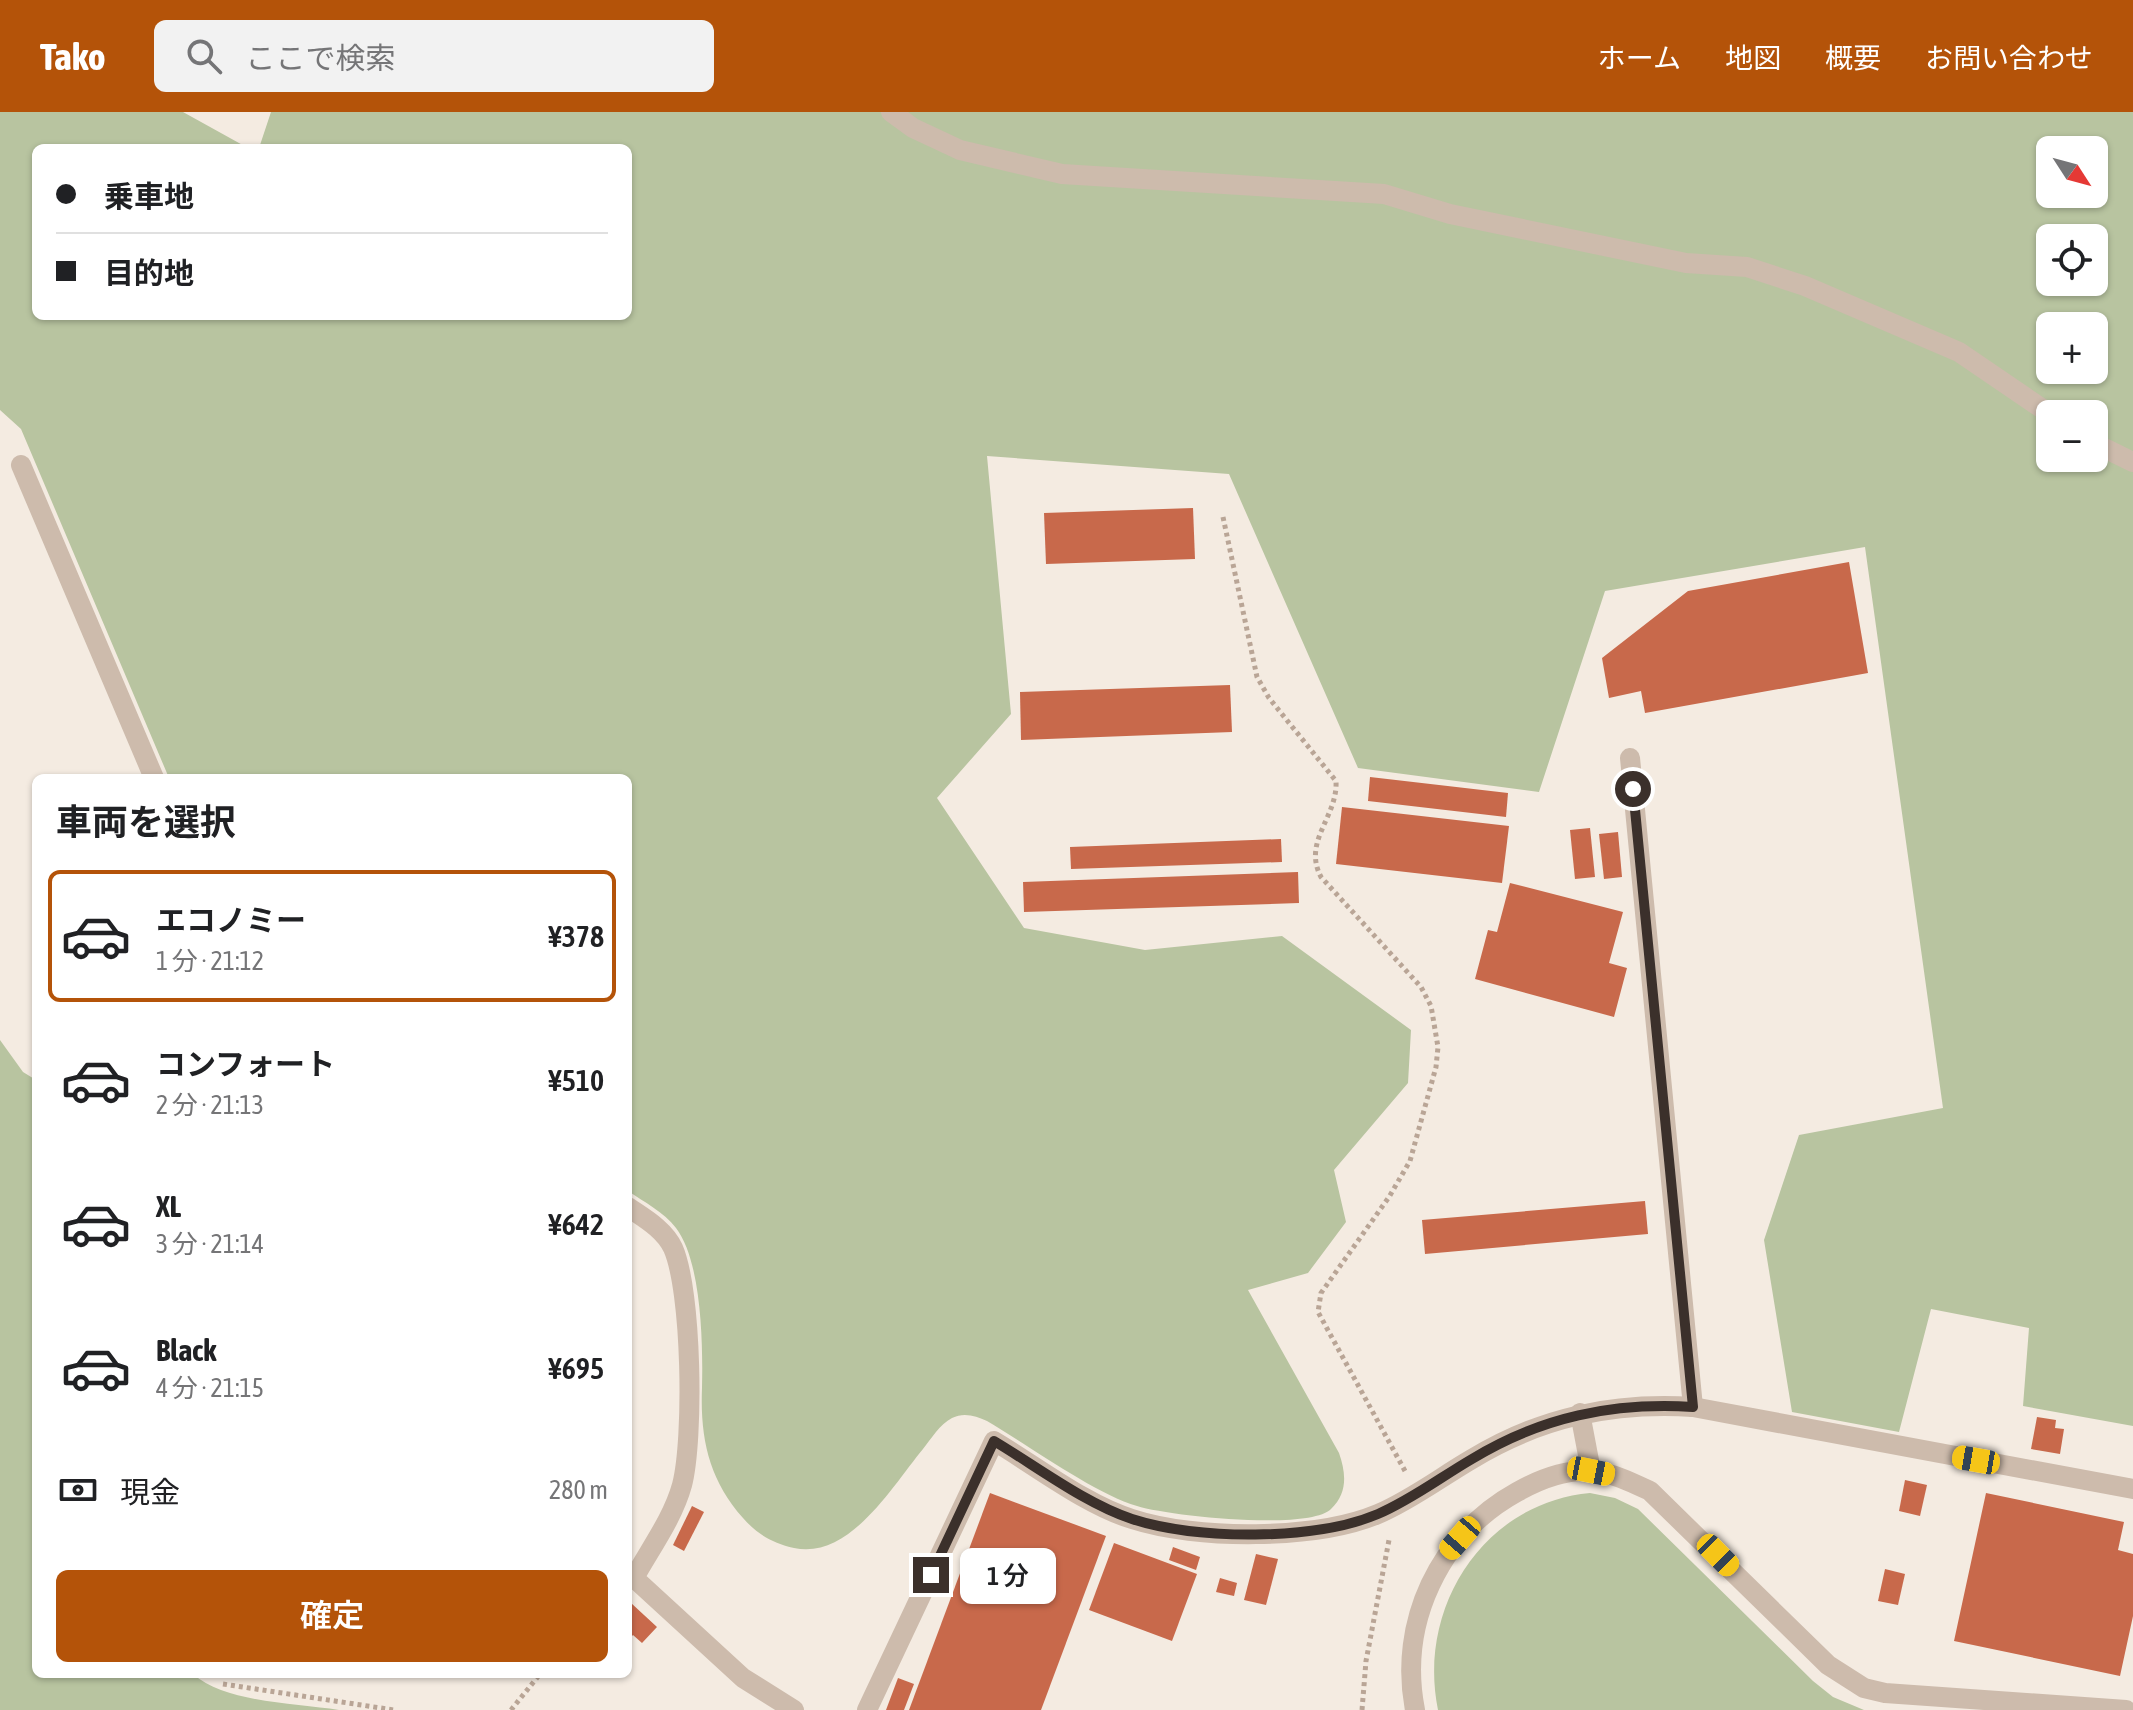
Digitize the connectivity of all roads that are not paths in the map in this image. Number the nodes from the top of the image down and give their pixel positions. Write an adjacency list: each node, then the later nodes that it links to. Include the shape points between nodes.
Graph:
1 (891, 112): 2 (street, via 960,150 1062,174 1384,194 1450,214 1686,263 1747,267 1959,352)
2 (2036, 404)
3 (2108, 450): 4 (street)
4 (2133, 462)
5 (21, 465): 7 (street)
6 (1630, 758): 9 (street)
7 (152, 774)
8 (632, 1210): 13 (street, via 672,1246 689,1349 681,1487 634,1578 743,1678)
9 (1693, 1407): 10 (street, via 1655,1405); 12 (street)
10 (1580, 1413): 11 (street); 14 (street, via 1508,1439 1379,1513 1307,1533 1131,1519 994,1441)
11 (1591, 1471): 15 (street, via 1560,1473 1499,1502 1448,1552 1417,1616 1412,1652); 16 (street, via 1622,1477 1650,1491 1828,1665 1864,1688)
12 (2133, 1489)
13 (794, 1710)
14 (867, 1710)
15 (1415, 1710)
16 (2126, 1710)

